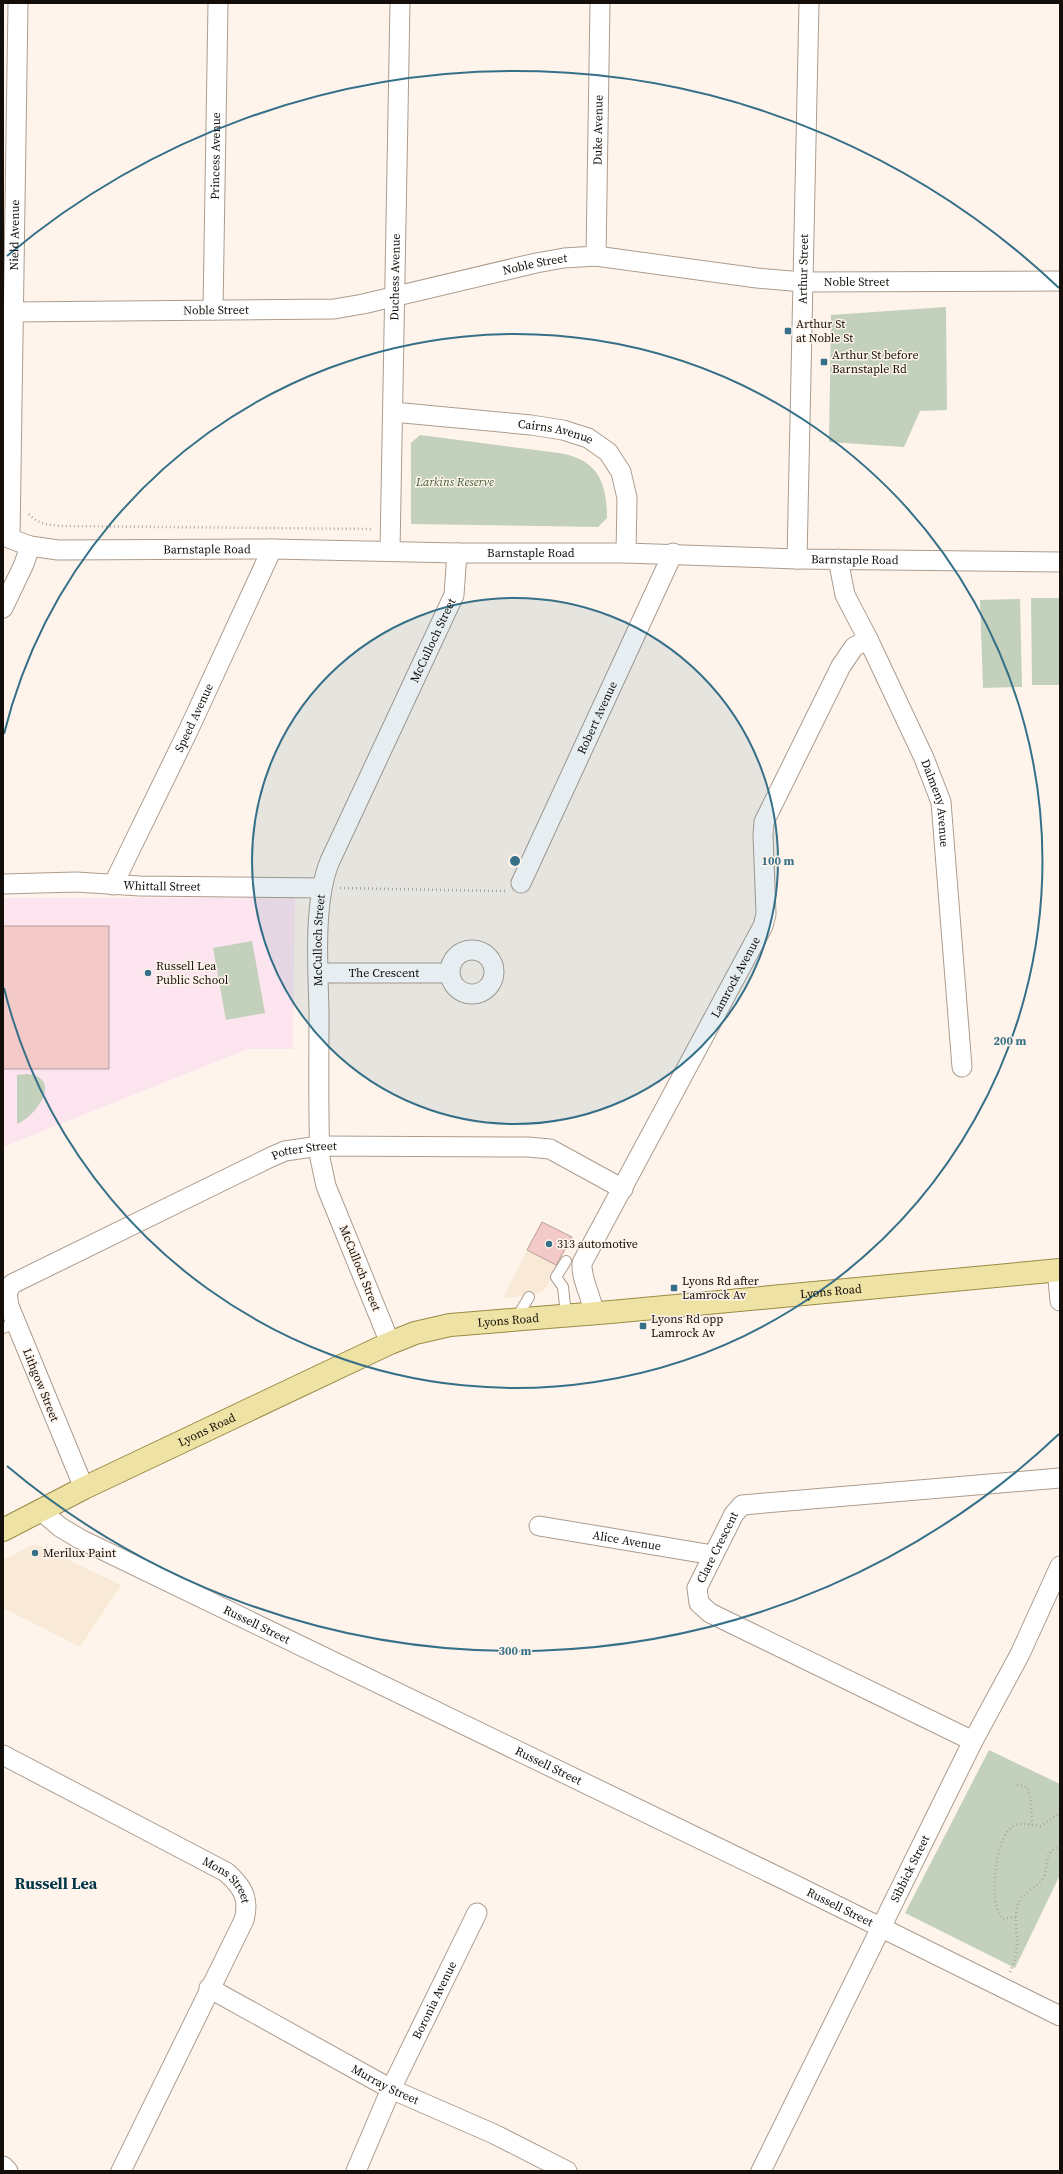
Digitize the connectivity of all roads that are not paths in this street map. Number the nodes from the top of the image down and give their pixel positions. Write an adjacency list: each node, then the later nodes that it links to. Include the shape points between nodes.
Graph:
1 (18, 3): 11 (street, Nield Avenue)
2 (218, 3): 10 (street, Princess Avenue)
3 (400, 3): 9 (street, Duchess Avenue)
4 (600, 3): 6 (street, Duke Avenue)
5 (809, 3): 8 (street, Arthur Street)
6 (596, 256): 8 (street, Noble Street); 9 (street, Noble Street, via 536,263)
7 (1060, 281): 8 (street, Noble Street)
8 (804, 282): 20 (street, Arthur Street)
9 (396, 297): 10 (street, Noble Street, via 334,309); 12 (street, Duchess Avenue)
10 (213, 310): 11 (street, Noble Street)
11 (13, 312): 13 (street, Nield Avenue)
12 (393, 412): 16 (street, Duchess Avenue); 18 (street, Cairns Avenue, via 531,425 563,430 588,438 608,452 621,472 627,498)
13 (6, 537): 14 (street, Barnstaple Road)
14 (30, 546): 15 (street, Barnstaple Road, via 58,550); 23 (street)
15 (272, 549): 16 (street, Barnstaple Road); 27 (street, Speed Avenue, via 189,730)
16 (390, 551): 17 (street, Barnstaple Road)
17 (457, 553): 18 (street, Barnstaple Road); 28 (street, McCulloch Street, via 457,576 451,602 330,861)
18 (626, 553): 19 (street, Barnstaple Road)
19 (673, 553): 20 (street, Barnstaple Road); 25 (street, Robert Avenue)
20 (797, 559): 21 (street, Barnstaple Road)
21 (838, 559): 22 (street, Barnstaple Road); 24 (street, Dalmeny Avenue, via 845,596)
22 (1060, 562)
23 (3, 608)
24 (868, 639): 31 (street, Dalmeny Avenue, via 924,758 941,802); 33 (street, Lamrock Avenue, via 854,647 841,666 764,822 766,914 763,926)
25 (521, 882)
26 (3, 884): 27 (street, Whittall Street, via 76,882)
27 (113, 885): 28 (street, Whittall Street)
28 (321, 888): 29 (street, McCulloch Street)
29 (318, 973): 30 (street, The Crescent); 32 (street, McCulloch Street)
30 (450, 973)
31 (962, 1067)
32 (319, 1146): 33 (street, Potter Street, via 528,1147 550,1150); 36 (street, Potter Street, via 285,1151 271,1157); 43 (street, McCulloch Street, via 326,1186)
33 (623, 1189): 39 (street, Lamrock Avenue, via 582,1263 583,1276 591,1295)
34 (566, 1261): 40 (lane, via 556,1277 563,1286)
35 (1059, 1268): 38 (street); 39 (main road, Lyons Road)
36 (6, 1285): 42 (street, Lithgow Street)
37 (529, 1297): 41 (lane)
38 (1060, 1301)
39 (594, 1313): 40 (main road, Lyons Road)
40 (566, 1315): 41 (main road, Lyons Road)
41 (516, 1319): 43 (main road, Lyons Road, via 450,1324 414,1333)
42 (9, 1325): 45 (street, Lithgow Street)
43 (390, 1343): 45 (main road, Lyons Road)
44 (1060, 1478): 49 (street, Clare Crescent, via 742,1505 734,1514)
45 (84, 1488): 46 (main road, Lyons Road)
46 (40, 1510): 48 (main road, Lyons Road); 54 (street, Russell Street, via 60,1527 80,1539)
47 (540, 1526): 49 (street, Alice Avenue)
48 (3, 1530)
49 (714, 1555): 51 (street, Clare Crescent, via 697,1588 699,1602 710,1613)
50 (1060, 1566): 51 (street, Sibbick Street, via 1020,1654)
51 (973, 1741): 54 (street, Sibbick Street)
52 (3, 1755): 55 (street, Mons Street, via 226,1872 239,1884 246,1897 244,1920)
53 (477, 1913): 57 (street, Boronia Avenue)
54 (880, 1927): 56 (street, Russell Street); 63 (street, Sibbick Street)
55 (209, 1988): 57 (street, Murray Street); 60 (street, Mons Street)
56 (1060, 2016)
57 (391, 2089): 61 (street, Boronia Avenue); 62 (street, Murray Street, via 494,2134)
58 (3, 2166): 59 (street)
59 (8, 2171)
60 (120, 2171)
61 (356, 2171)
62 (567, 2171)
63 (761, 2171)

